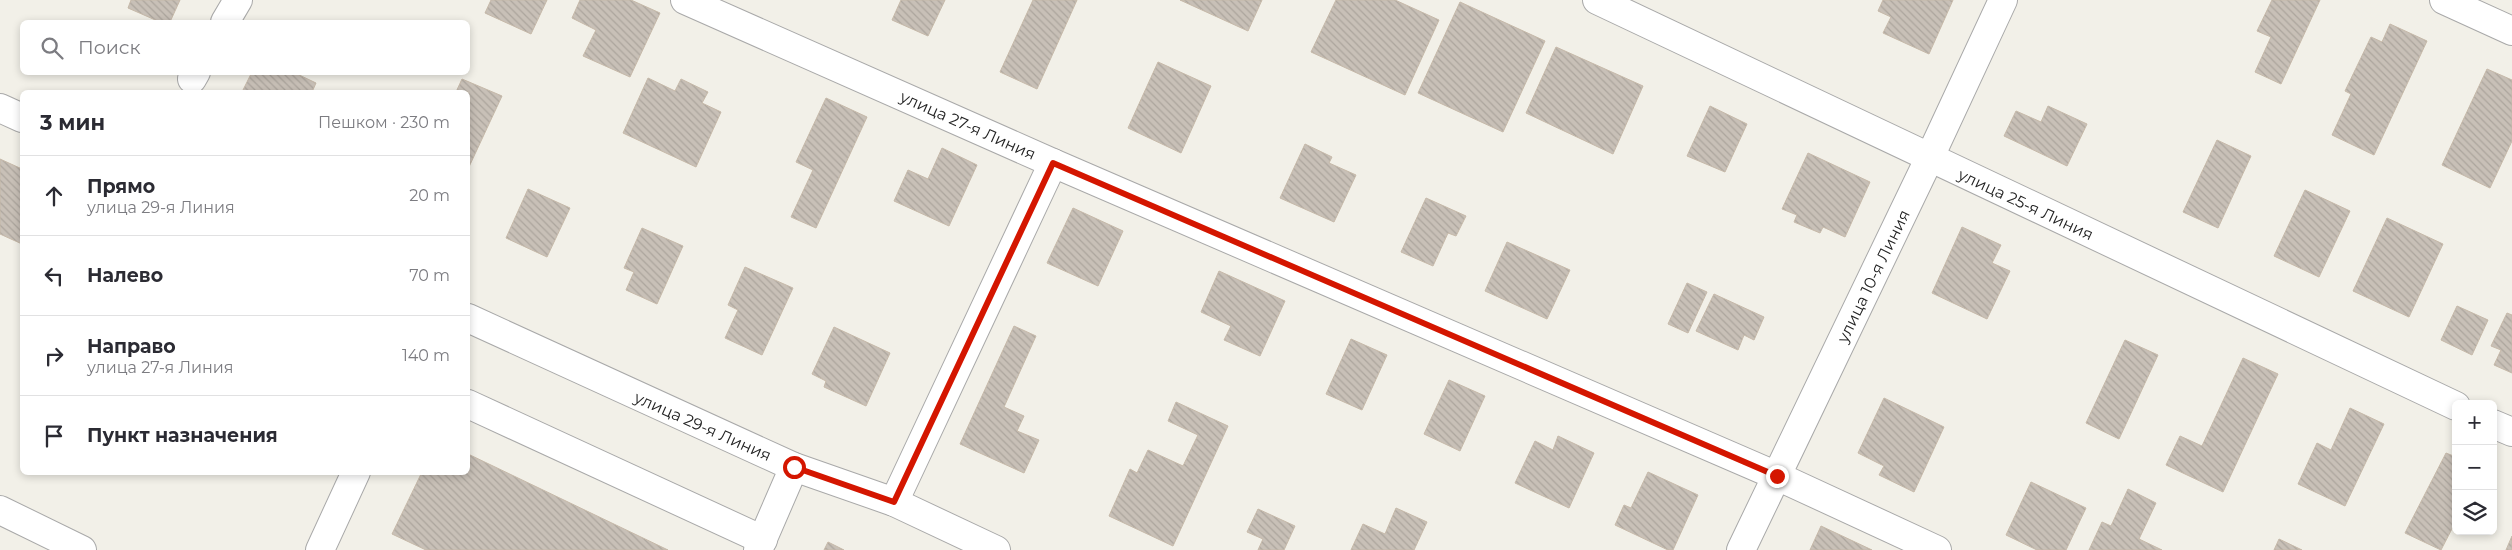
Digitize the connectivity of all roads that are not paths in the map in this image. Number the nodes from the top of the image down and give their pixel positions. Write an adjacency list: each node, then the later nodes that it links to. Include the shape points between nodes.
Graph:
1 (238, 0): 6 (street)
2 (685, 0): 11 (street, улица 27-я Линия)
3 (1597, 0): 10 (street, улица 25-я Линия)
4 (2003, 0): 10 (street, улица 10-я Линия)
5 (2444, 0): 7 (street)
6 (226, 20)
7 (2512, 31)
8 (0, 108): 9 (street)
9 (20, 117)
10 (1929, 158): 13 (street, улица 25-я Линия); 19 (street, улица 10-я Линия)
11 (1053, 163): 19 (street, улица 27-я Линия); 20 (street)
12 (470, 319): 17 (street, улица 29-я Линия)
13 (2452, 404)
14 (470, 405): 22 (street)
15 (2497, 426): 16 (street)
16 (2512, 432)
17 (794, 467): 20 (street, улица 29-я Линия); 22 (street)
18 (355, 475): 24 (street)
19 (1777, 476): 26 (street, улица 10-я Линия); 27 (street, улица 27-я Линия)
20 (894, 502): 25 (street, улица 29-я Линия)
21 (0, 510): 23 (street)
22 (761, 545)
23 (82, 550)
24 (321, 550)
25 (996, 550)
26 (1741, 550)
27 (1937, 550)

